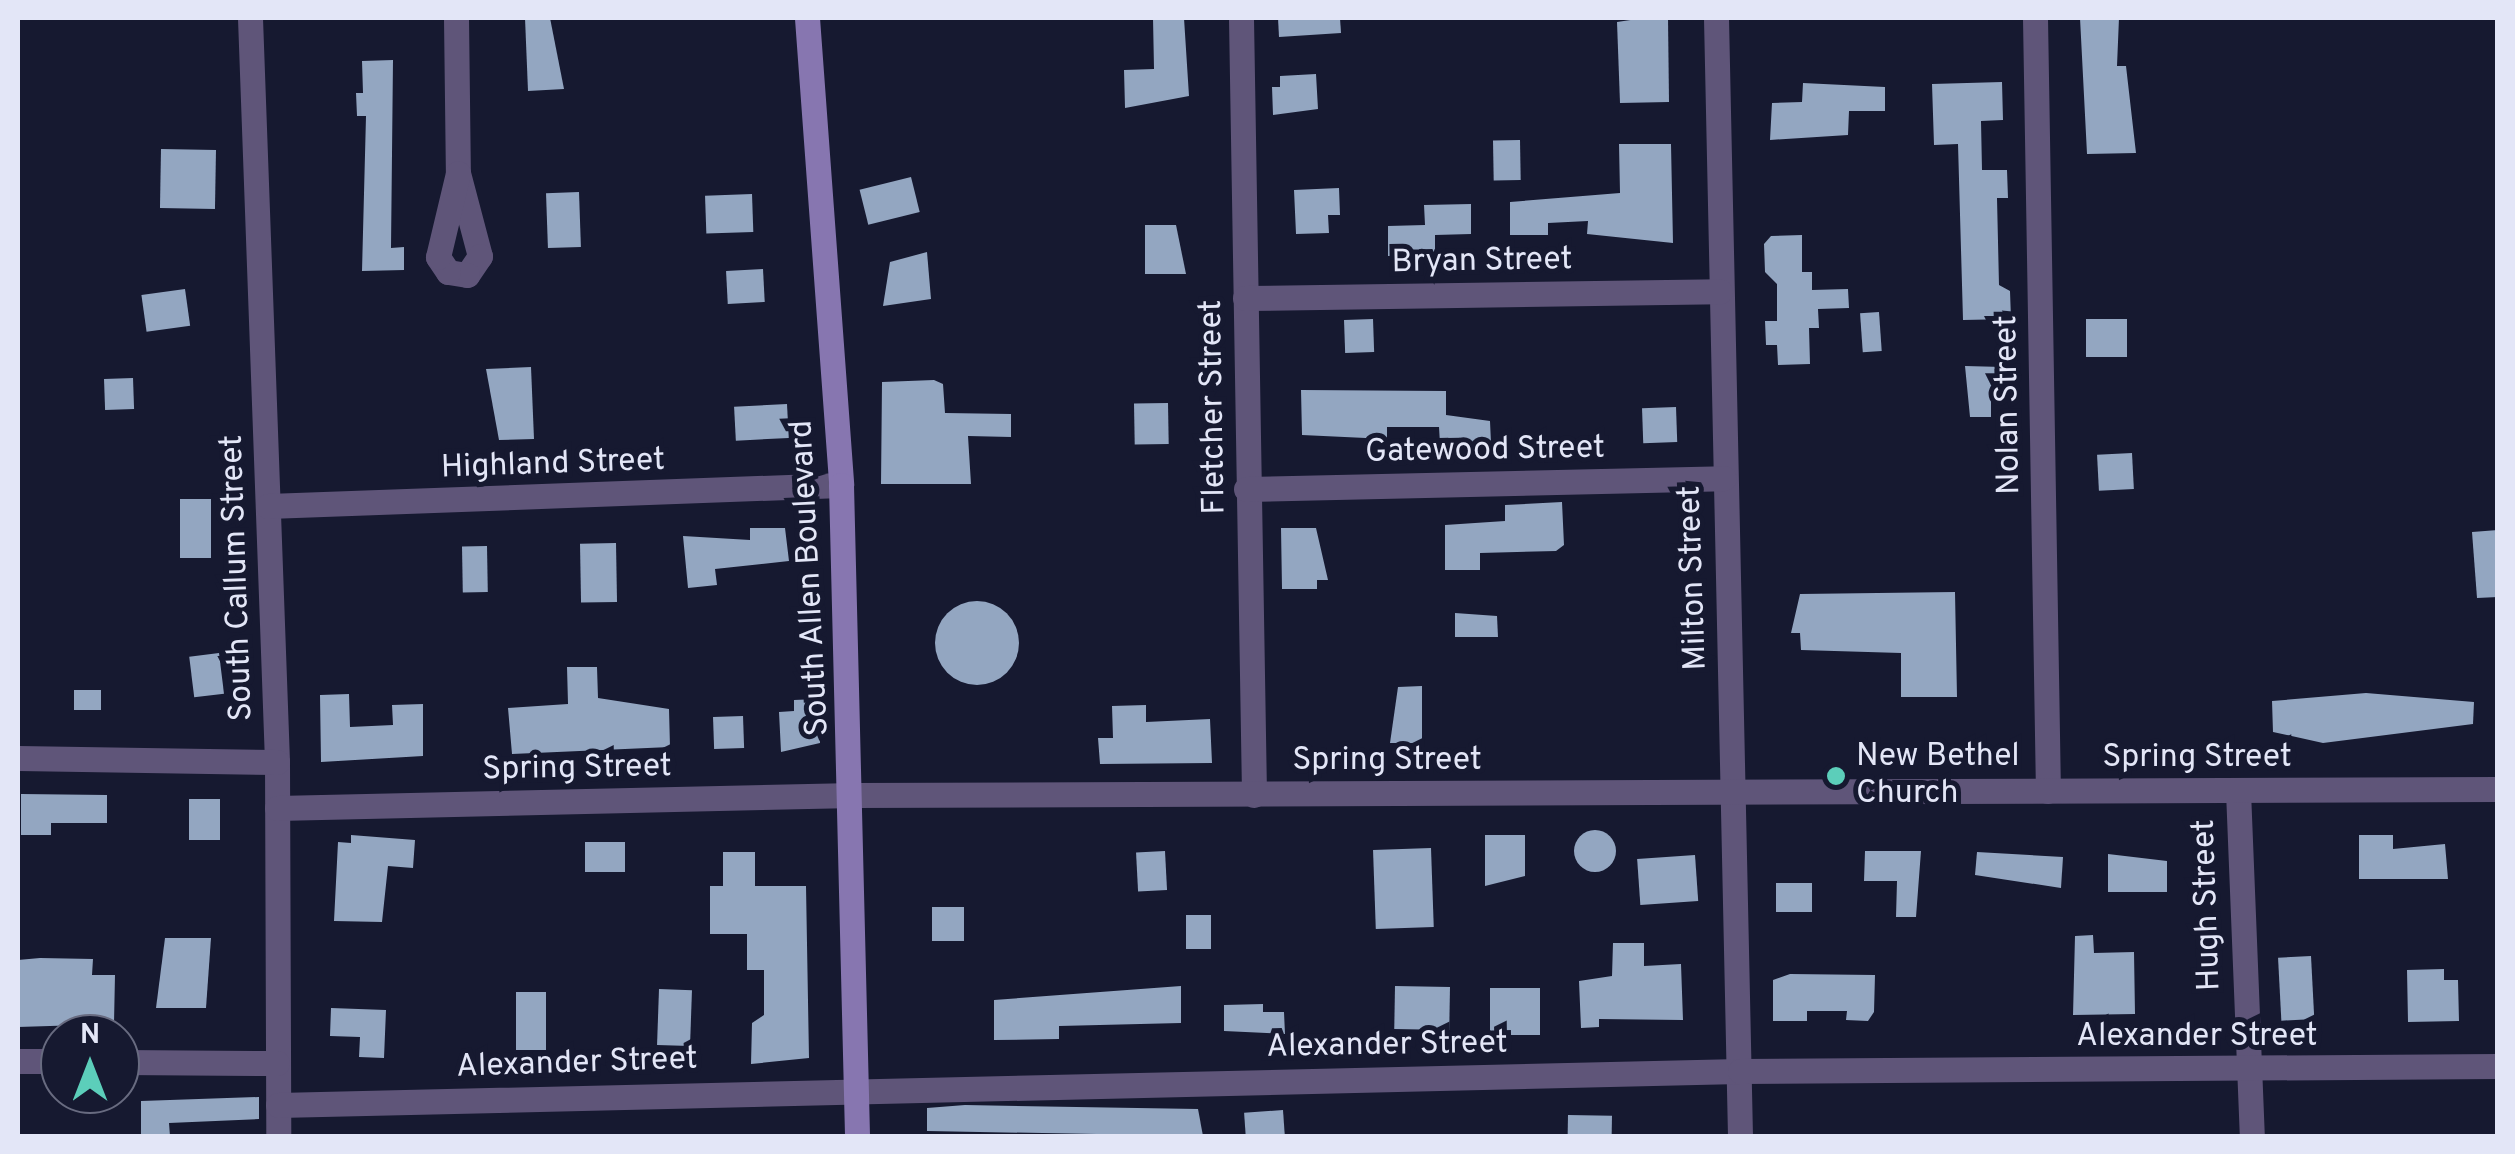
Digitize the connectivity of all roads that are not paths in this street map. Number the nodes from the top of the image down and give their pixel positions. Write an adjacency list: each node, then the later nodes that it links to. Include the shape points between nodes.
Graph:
1 (250, 18): 13 (street, South Callum Street)
2 (456, 18): 7 (street)
3 (806, 18): 11 (street, South Allen Boulevard)
4 (1241, 18): 9 (street, Fletcher Street)
5 (1716, 18): 8 (street, Milton Street)
6 (2035, 18): 17 (street, Nolan Street)
7 (458, 173)
8 (1720, 290): 9 (street, Bryan Street); 10 (street, Milton Street)
9 (1245, 298): 12 (street, Fletcher Street)
10 (1724, 478): 12 (street, Gatewood Street); 19 (street, Milton Street)
11 (841, 485): 13 (street, Highland Street); 21 (street, South Allen Boulevard)
12 (1246, 489): 20 (street, Fletcher Street)
13 (268, 506): 15 (street, South Callum Street)
14 (18, 758): 15 (street)
15 (277, 762): 22 (street, South Callum Street)
16 (2498, 789): 18 (street, Spring Street)
17 (2048, 790): 18 (street, Spring Street); 19 (street, Spring Street)
18 (2238, 790): 26 (street, Hugh Street)
19 (1732, 791): 20 (street, Spring Street); 27 (street, Milton Street)
20 (1254, 795): 21 (street, Spring Street)
21 (854, 796): 22 (street, Spring Street); 28 (street, South Allen Boulevard)
22 (277, 808): 24 (street, South Callum Street)
23 (140, 1062): 24 (street)
24 (277, 1064): 29 (street, South Callum Street)
25 (2498, 1066): 26 (street, Alexander Street)
26 (2246, 1070): 27 (street, Alexander Street); 33 (street, Hugh Street)
27 (1740, 1071): 28 (street, Alexander Street); 32 (street, Milton Street)
28 (856, 1089): 29 (street, Alexander Street); 31 (street, South Allen Boulevard)
29 (278, 1105): 30 (street, South Callum Street)
30 (278, 1136)
31 (858, 1136)
32 (1740, 1136)
33 (2252, 1136)

